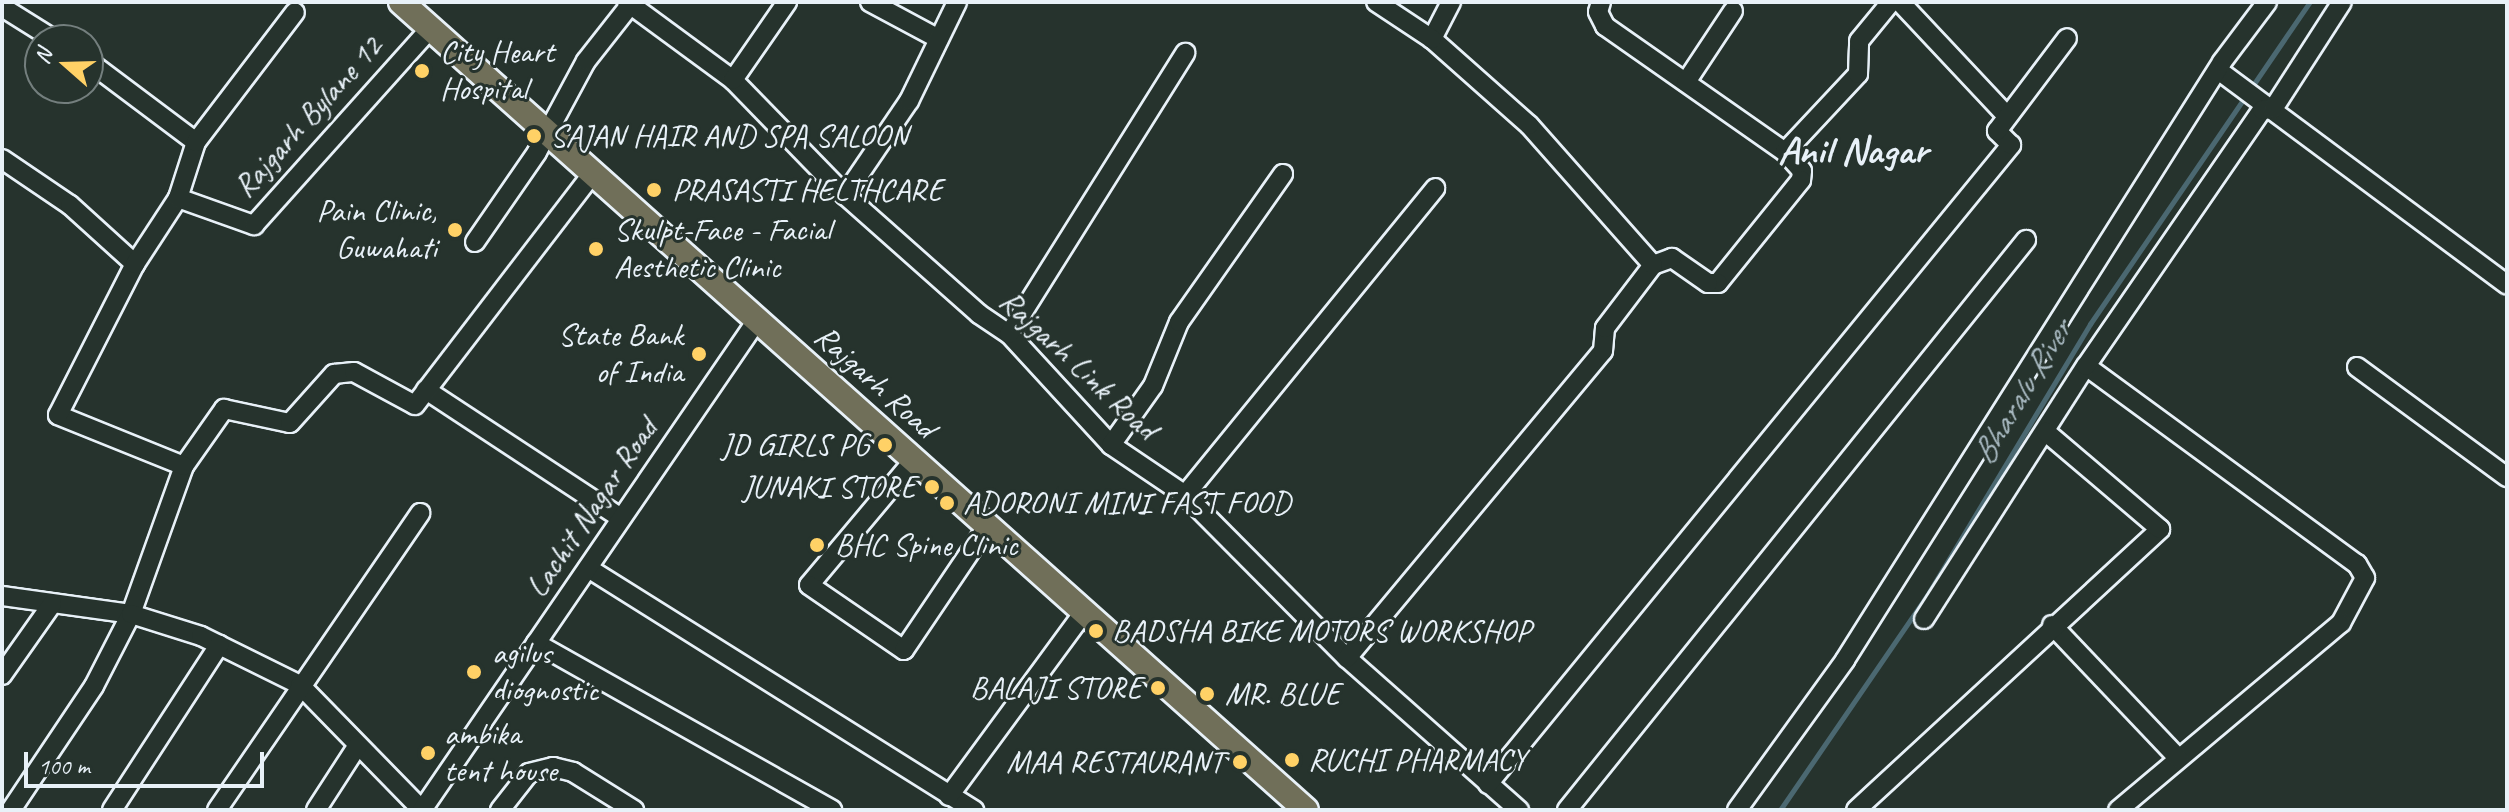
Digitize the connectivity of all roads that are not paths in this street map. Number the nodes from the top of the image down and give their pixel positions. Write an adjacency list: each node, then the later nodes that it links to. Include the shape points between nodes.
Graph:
1 (401, 2): 17 (main road, Rajgarh Road)
2 (787, 2): 24 (street)
3 (870, 2): 19 (street)
4 (957, 2): 19 (street)
5 (1376, 2): 20 (street)
6 (1451, 2): 20 (street)
7 (1601, 2): 25 (street, via 1598,12 1605,26)
8 (1891, 2): 30 (street, via 1859,41 1858,74)
9 (1900, 2): 27 (street)
10 (2267, 2): 22 (street)
11 (2342, 2): 26 (street)
12 (628, 3): 24 (street, Rajgarh Link Road); 28 (street)
13 (2, 7): 16 (street)
14 (1733, 11): 25 (street)
15 (295, 12): 29 (street)
16 (29, 24)
17 (429, 30): 28 (main road, Rajgarh Road); 36 (street, Rajgarh Bylane 12, via 254,225)
18 (2067, 38): 27 (street)
19 (939, 39): 35 (street, via 909,101)
20 (1432, 39): 40 (street, via 1529,125)
21 (1185, 53): 43 (street)
22 (2218, 70): 26 (street); 84 (street, via 1845,660)
23 (104, 73): 29 (street)
24 (733, 80): 35 (street, Rajgarh Link Road)
25 (1686, 82): 30 (street)
26 (2273, 109): 41 (street); 44 (street, via 2262,110)
27 (2007, 116): 70 (street, via 1997,131 2011,145)
28 (546, 129): 33 (main road, Rajgarh Road); 38 (street, via 537,152)
29 (196, 142): 36 (street)
30 (1785, 152): 40 (street, via 1802,171 1801,180 1730,273 1718,283 1708,283 1672,258)
31 (2, 159): 39 (street, via 70,205)
32 (1283, 174): 48 (street, via 1179,322 1153,386)
33 (591, 176): 42 (main road, Rajgarh Road); 46 (street)
34 (1435, 188): 52 (street)
35 (845, 195): 43 (street, Rajgarh Link Road, via 979,314)
36 (178, 198): 39 (street)
37 (2026, 240): 83 (street)
38 (475, 242)
39 (135, 264): 50 (street, via 58,415)
40 (1653, 265): 65 (street, via 1605,328 1603,351)
41 (2507, 285)
42 (758, 319): 49 (main road, Rajgarh Road); 54 (street, Lachit Nagar Road)
43 (1009, 334): 48 (street, Rajgarh Link Road)
44 (2086, 366): 47 (street); 69 (street, via 2357,564 2365,578 2341,623)
45 (2357, 367): 51 (street)
46 (426, 390): 50 (street, via 415,405 354,372 334,374 290,423 224,409); 54 (street)
47 (2046, 432): 61 (street); 62 (street, via 2160,529)
48 (1111, 445): 52 (street, Rajgarh Link Road)
49 (914, 460): 55 (main road, Rajgarh Road); 55 (street, via 809,585 904,650)
50 (184, 466): 60 (street)
51 (2507, 477)
52 (1185, 495): 65 (street, Rajgarh Link Road)
53 (420, 513): 67 (street)
54 (621, 518): 56 (street, Lachit Nagar Road)
55 (987, 527): 59 (main road, Rajgarh Road)
56 (588, 568): 63 (street, Lachit Nagar Road); 71 (street)
57 (2, 596): 58 (street)
58 (52, 604): 60 (street); 66 (street)
59 (1085, 611): 71 (street); 81 (main road, Rajgarh Road)
60 (131, 614): 64 (street); 72 (street, via 94,686)
61 (1924, 619)
62 (2052, 625): 69 (street); 85 (street)
63 (536, 643): 76 (street, Lachit Nagar Road); 79 (street)
64 (219, 645): 67 (street); 73 (street)
65 (1347, 658): 70 (street, Rajgarh Link Road)
66 (2, 675)
67 (300, 685): 68 (street); 74 (street)
68 (358, 745): 75 (street); 76 (street)
69 (2178, 758): 86 (street)
70 (1488, 784): 82 (street, Rajgarh Link Road)
71 (949, 796): 80 (street)
72 (11, 810)
73 (112, 810)
74 (217, 810)
75 (316, 810)
76 (422, 810)
77 (500, 810): 78 (street, via 529,773 553,767 573,772)
78 (634, 810)
79 (832, 810)
80 (974, 810)
81 (1306, 810)
82 (1519, 810)
83 (1567, 810)
84 (1737, 810)
85 (1856, 810)
86 (2118, 810)

